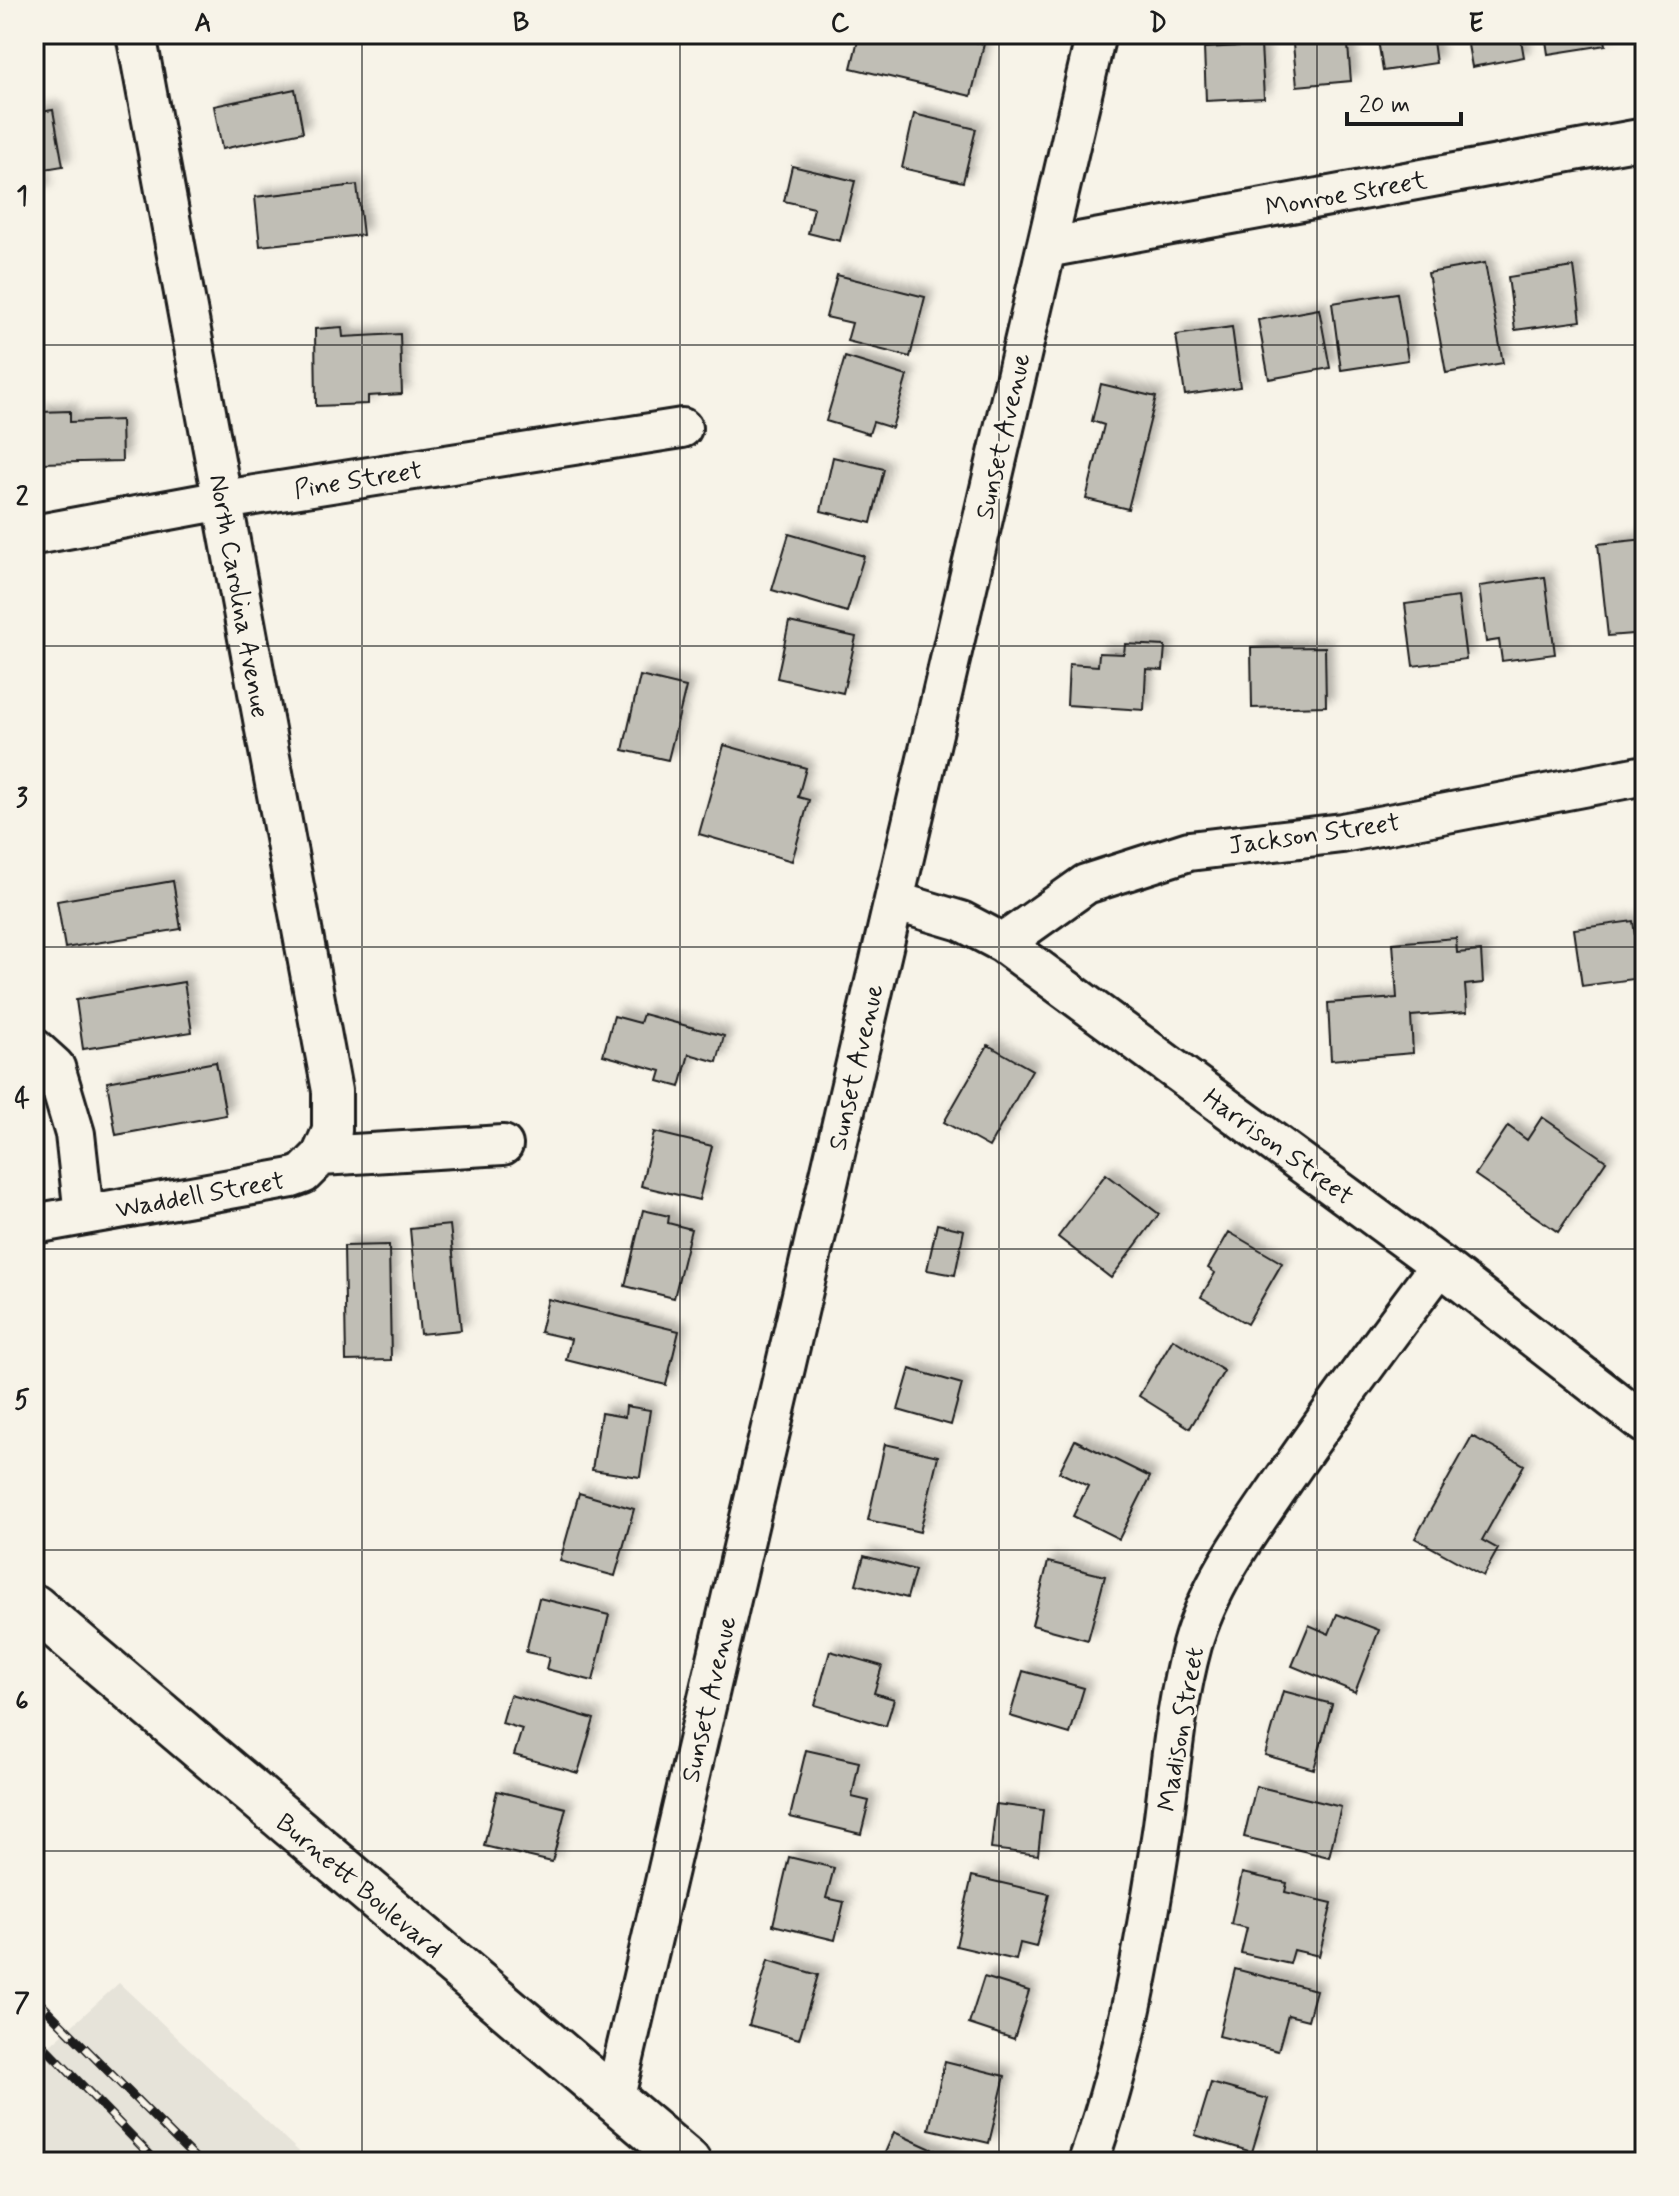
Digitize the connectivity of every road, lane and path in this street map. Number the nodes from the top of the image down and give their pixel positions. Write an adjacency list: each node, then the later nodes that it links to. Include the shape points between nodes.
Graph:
1 (136, 34): 6 (street, North Carolina Avenue)
2 (1096, 34): 4 (street, Sunset Avenue)
3 (1645, 138): 4 (street, Monroe Street)
4 (1046, 248): 9 (street, Sunset Avenue)
5 (682, 428): 6 (street, Pine Street)
6 (223, 500): 7 (street, Pine Street); 13 (street, North Carolina Avenue, via 332,1091 332,1131)
7 (34, 535)
8 (1645, 775): 10 (street, Jackson Street, via 1342,833 1189,851 1086,884)
9 (894, 901): 10 (street, Harrison Street, via 961,921); 19 (street, Sunset Avenue)
10 (1003, 943): 16 (street, Harrison Street)
11 (34, 1048): 14 (street, via 55,1067 75,1134)
12 (503, 1145): 13 (street)
13 (321, 1156): 14 (street, Waddell Street, via 292,1178)
14 (84, 1215): 15 (street, Waddell Street)
15 (34, 1224)
16 (1440, 1265): 17 (street, Harrison Street); 21 (street, Madison Street, via 1268,1502 1203,1615 1182,1693 1123,2044)
17 (1645, 1424)
18 (34, 1607): 19 (main road, Burnett Boulevard)
19 (614, 2101): 20 (main road, Burnett Boulevard)
20 (688, 2162)
21 (1088, 2162)

